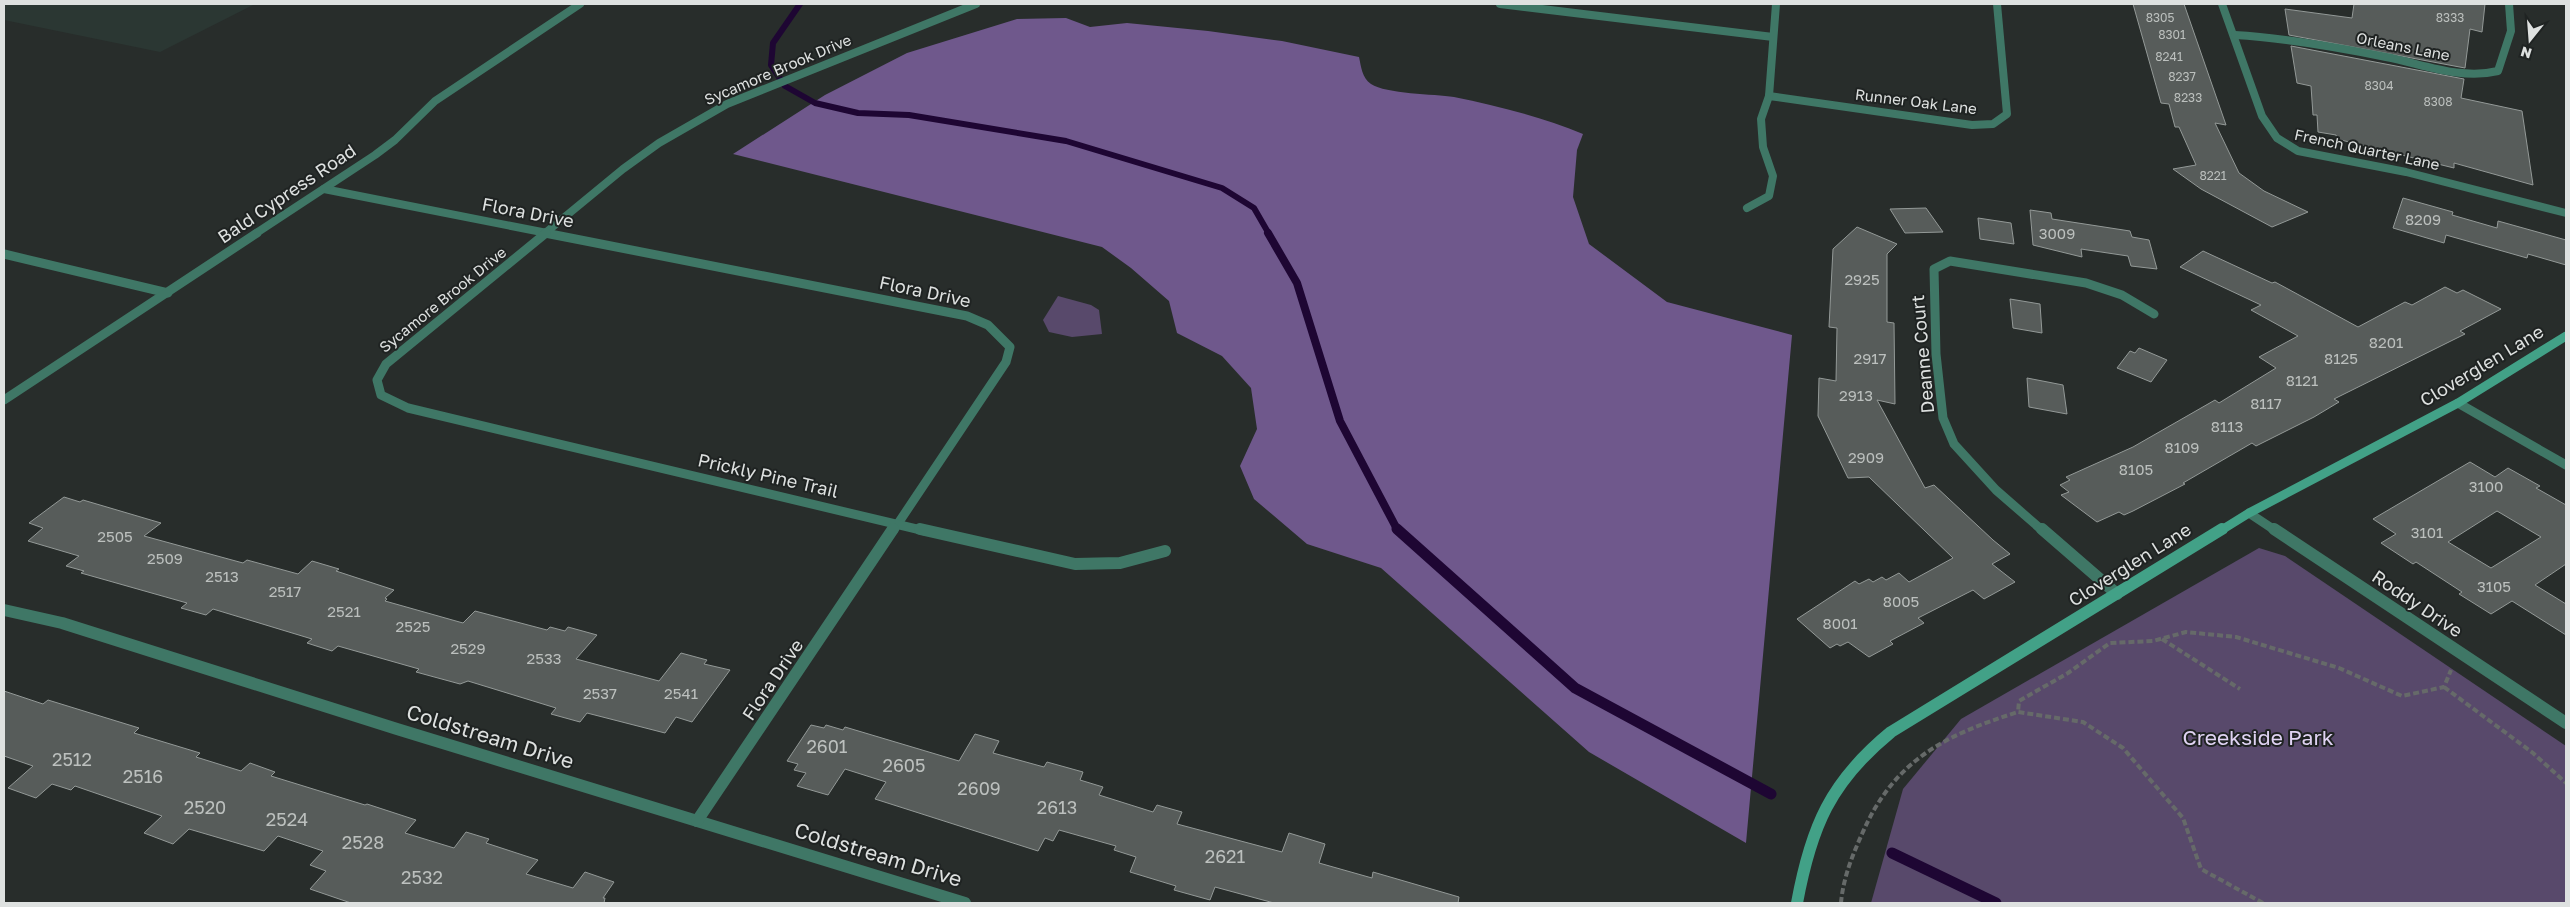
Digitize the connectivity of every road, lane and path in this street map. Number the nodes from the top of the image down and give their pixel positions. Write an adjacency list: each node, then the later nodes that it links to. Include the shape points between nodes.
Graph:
1 (580, 4): 12 (street, Bald Cypress Road, via 435,101 395,140)
2 (976, 4): 15 (street, Sycamore Brook Drive, via 727,104 644,153)
3 (1500, 4): 8 (street)
4 (1776, 4): 10 (street)
5 (1997, 4): 11 (street, Runner Oak Lane, via 2007,114 1993,124 1972,125)
6 (2222, 4): 9 (street, French Quarter Lane)
7 (2510, 4): 9 (street, Orleans Lane, via 2511,31 2498,71 2488,74 2464,73 2327,47)
8 (1556, 7): 10 (street)
9 (2235, 36): 14 (street, French Quarter Lane, via 2262,116 2284,147 2406,172)
10 (1773, 37): 11 (street)
11 (1769, 96): 13 (street, via 1761,119 1763,147 1773,176 1769,196)
12 (324, 189): 15 (street, Flora Drive); 17 (street, Bald Cypress Road)
13 (1747, 208)
14 (2566, 213)
15 (546, 233): 20 (street, Sycamore Brook Drive, via 404,348 386,364); 25 (street, Flora Drive, via 967,316 988,325 1010,347 1006,362)
16 (4, 254): 17 (street)
17 (168, 293): 21 (street, Bald Cypress Road)
18 (2154, 314): 27 (street, Deanne Court, via 2122,295 2086,283 1970,263 1950,262 1934,268 1936,354 1943,418 1954,444 1996,490)
19 (2566, 336): 22 (street, Cloverglen Lane)
20 (376, 380): 25 (street, Prickly Pine Trail, via 381,395 408,408)
21 (4, 400)
22 (2458, 403): 23 (street); 24 (street, Cloverglen Lane)
23 (2566, 465)
24 (2249, 513): 27 (street, Cloverglen Lane); 30 (street, Roddy Drive)
25 (896, 524): 26 (street, Prickly Pine Trail, via 1075,564 1120,563); 36 (street, Flora Drive)
26 (1165, 551)
27 (2117, 594): 38 (street, Cloverglen Lane, via 1871,747 1837,785 1826,804 1808,854)
28 (4, 610): 36 (street, Coldstream Drive, via 62,623)
29 (2162, 638): 31 (path, via 2186,632 2236,637 2338,668 2402,696); 32 (path); 33 (path, via 2110,642 2068,673 2019,700)
30 (2466, 657): 31 (path, via 2452,666); 34 (street, Roddy Drive)
31 (2444, 687): 35 (path, via 2533,753)
32 (2240, 689)
33 (2018, 712): 39 (path, via 1976,724 1938,742 1908,763 1884,790 1865,821); 40 (path, via 2083,722 2123,748 2183,818 2201,869)
34 (2566, 723)
35 (2566, 783)
36 (697, 821): 37 (street, Coldstream Drive)
37 (965, 903)
38 (1797, 903)
39 (1841, 903)
40 (2263, 903)

